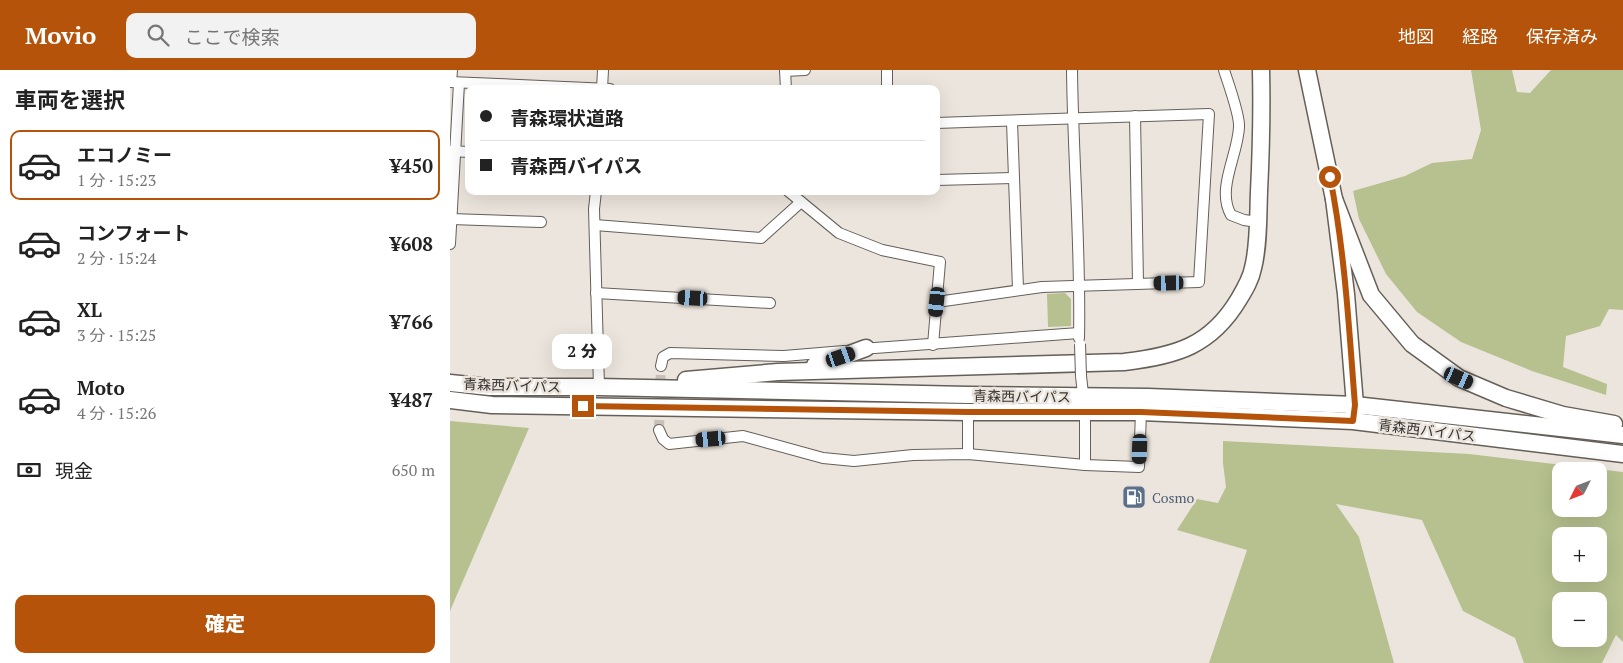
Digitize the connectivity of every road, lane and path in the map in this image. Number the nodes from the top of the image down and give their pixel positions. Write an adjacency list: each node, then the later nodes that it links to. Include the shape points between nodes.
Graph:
1 (452, 70): 10 (street)
2 (603, 70): 12 (street)
3 (785, 70): 4 (street); 13 (street)
4 (805, 70)
5 (887, 70): 14 (street)
6 (1072, 70): 16 (street)
7 (1224, 70): 28 (street, via 1240,126 1227,184 1227,207 1231,215)
8 (1261, 70): 28 (highway)
9 (1307, 70): 24 (highway)
10 (453, 82): 11 (street); 19 (street)
11 (528, 85)
12 (602, 85)
13 (786, 85)
14 (887, 85)
15 (1134, 116): 16 (street); 31 (street); 31 (street, via 1209,114 1199,282)
16 (1073, 119): 17 (street); 32 (street)
17 (1012, 122): 18 (street); 20 (street)
18 (940, 123)
19 (453, 151): 26 (street)
20 (1013, 178): 21 (street); 33 (street)
21 (940, 180)
22 (596, 195): 29 (street)
23 (793, 195): 25 (street)
24 (1334, 199): 48 (highway, via 1346,294); 49 (highway, via 1371,295 1412,344 1459,378 1506,398 1563,415)
25 (801, 202): 29 (street, via 761,238); 36 (street, via 838,233 882,250 940,262)
26 (452, 219): 27 (street); 30 (street)
27 (541, 222)
28 (1258, 222): 41 (highway, via 1253,268 1234,308 1198,343 1177,352 1124,362)
29 (595, 225): 34 (street)
30 (450, 244)
31 (1138, 283): 32 (street)
32 (1080, 286): 33 (street); 37 (street)
33 (1018, 289): 36 (street)
34 (596, 293): 35 (street); 43 (street)
35 (770, 302)
36 (937, 302): 38 (street)
37 (1080, 333): 38 (street); 45 (street, bridge)
38 (933, 345): 39 (street)
39 (866, 348): 40 (street, via 784,356 670,353 664,357); 41 (highway, via 828,362)
40 (661, 366)
41 (778, 372): 43 (highway)
42 (450, 383): 43 (highway, 青森西バイパス, via 490,387)
43 (599, 387): 45 (highway, 青森西バイパス)
44 (450, 400): 46 (highway, 青森西バイパス, via 492,405)
45 (1084, 404): 46 (highway, 青森西バイパス); 47 (highway, 青森西バイパス); 48 (highway, 青森西バイパス, via 1148,397); 54 (street)
46 (968, 412): 52 (street)
47 (1141, 412): 48 (highway, 青森西バイパス); 54 (street, via 1139,467)
48 (1354, 413): 51 (highway, 青森西バイパス); 53 (highway, 青森西バイパス)
49 (1623, 426)
50 (659, 430): 52 (street, via 669,444 743,436 823,458 854,461)
51 (1623, 435)
52 (968, 454): 54 (street)
53 (1623, 454)
54 (1085, 465)

